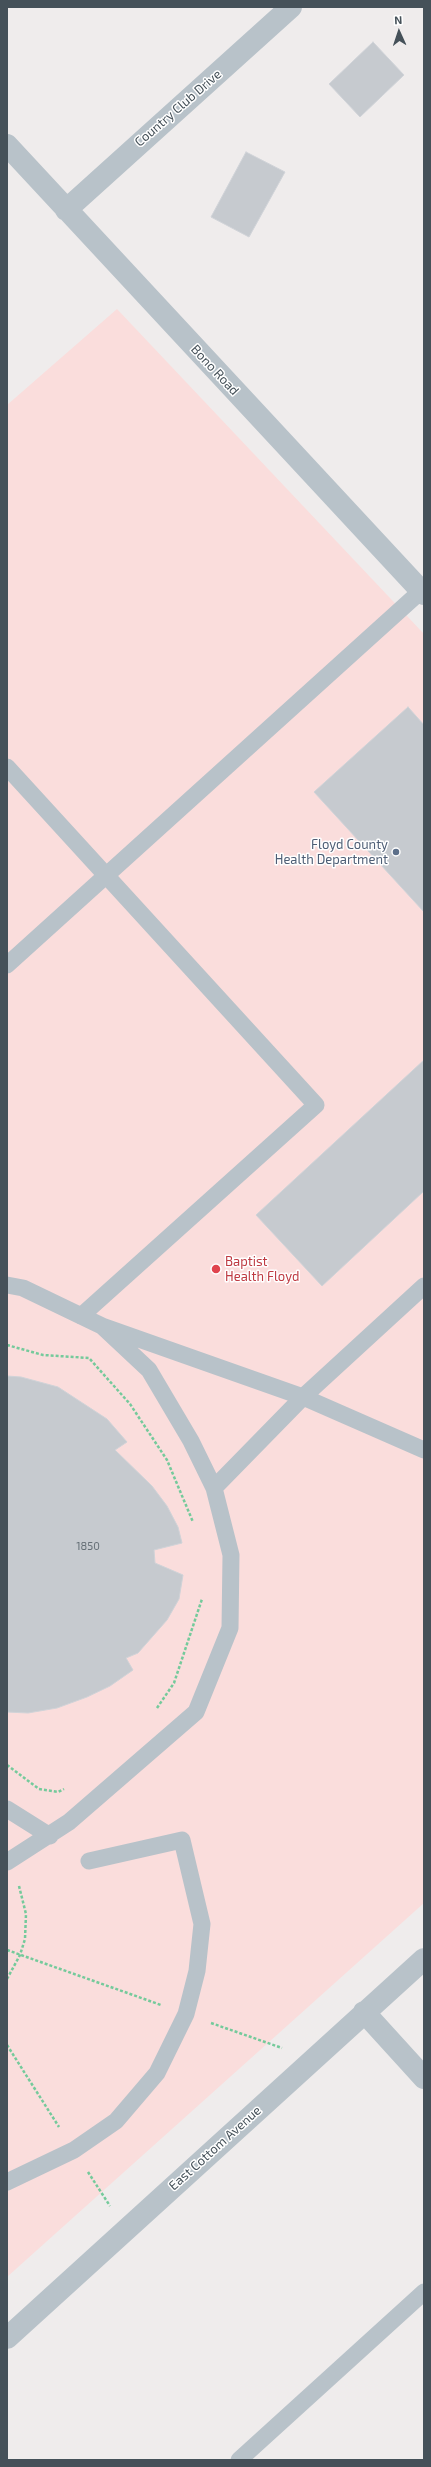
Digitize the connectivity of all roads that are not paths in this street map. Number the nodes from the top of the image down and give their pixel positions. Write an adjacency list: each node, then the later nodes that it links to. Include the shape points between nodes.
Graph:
1 (291, 7): 3 (street, Country Club Drive)
2 (7, 145): 3 (street, Bono Road)
3 (66, 210): 4 (street, Bono Road)
4 (423, 592): 6 (lane)
5 (7, 767): 6 (lane)
6 (107, 874): 7 (lane); 10 (lane, via 316,1105)
7 (7, 965)
8 (7, 1285): 10 (lane, via 24,1288)
9 (424, 1286): 12 (lane)
10 (81, 1316): 11 (lane)
11 (102, 1326): 12 (lane); 14 (lane, via 149,1370 191,1441)
12 (303, 1398): 13 (lane); 14 (lane)
13 (424, 1450)
14 (214, 1488): 16 (lane, via 231,1555 230,1628 196,1712)
15 (7, 1809): 16 (lane)
16 (50, 1836): 17 (lane)
17 (7, 1862)
18 (89, 1862): 22 (lane, via 182,1840 202,1924 197,1971 186,2014 157,2073 116,2121 74,2150)
19 (424, 1959): 20 (street, East Cottom Avenue)
20 (364, 2012): 21 (street); 24 (street, East Cottom Avenue)
21 (424, 2078)
22 (7, 2182)
23 (424, 2292): 25 (lane)
24 (7, 2338)
25 (239, 2460)

